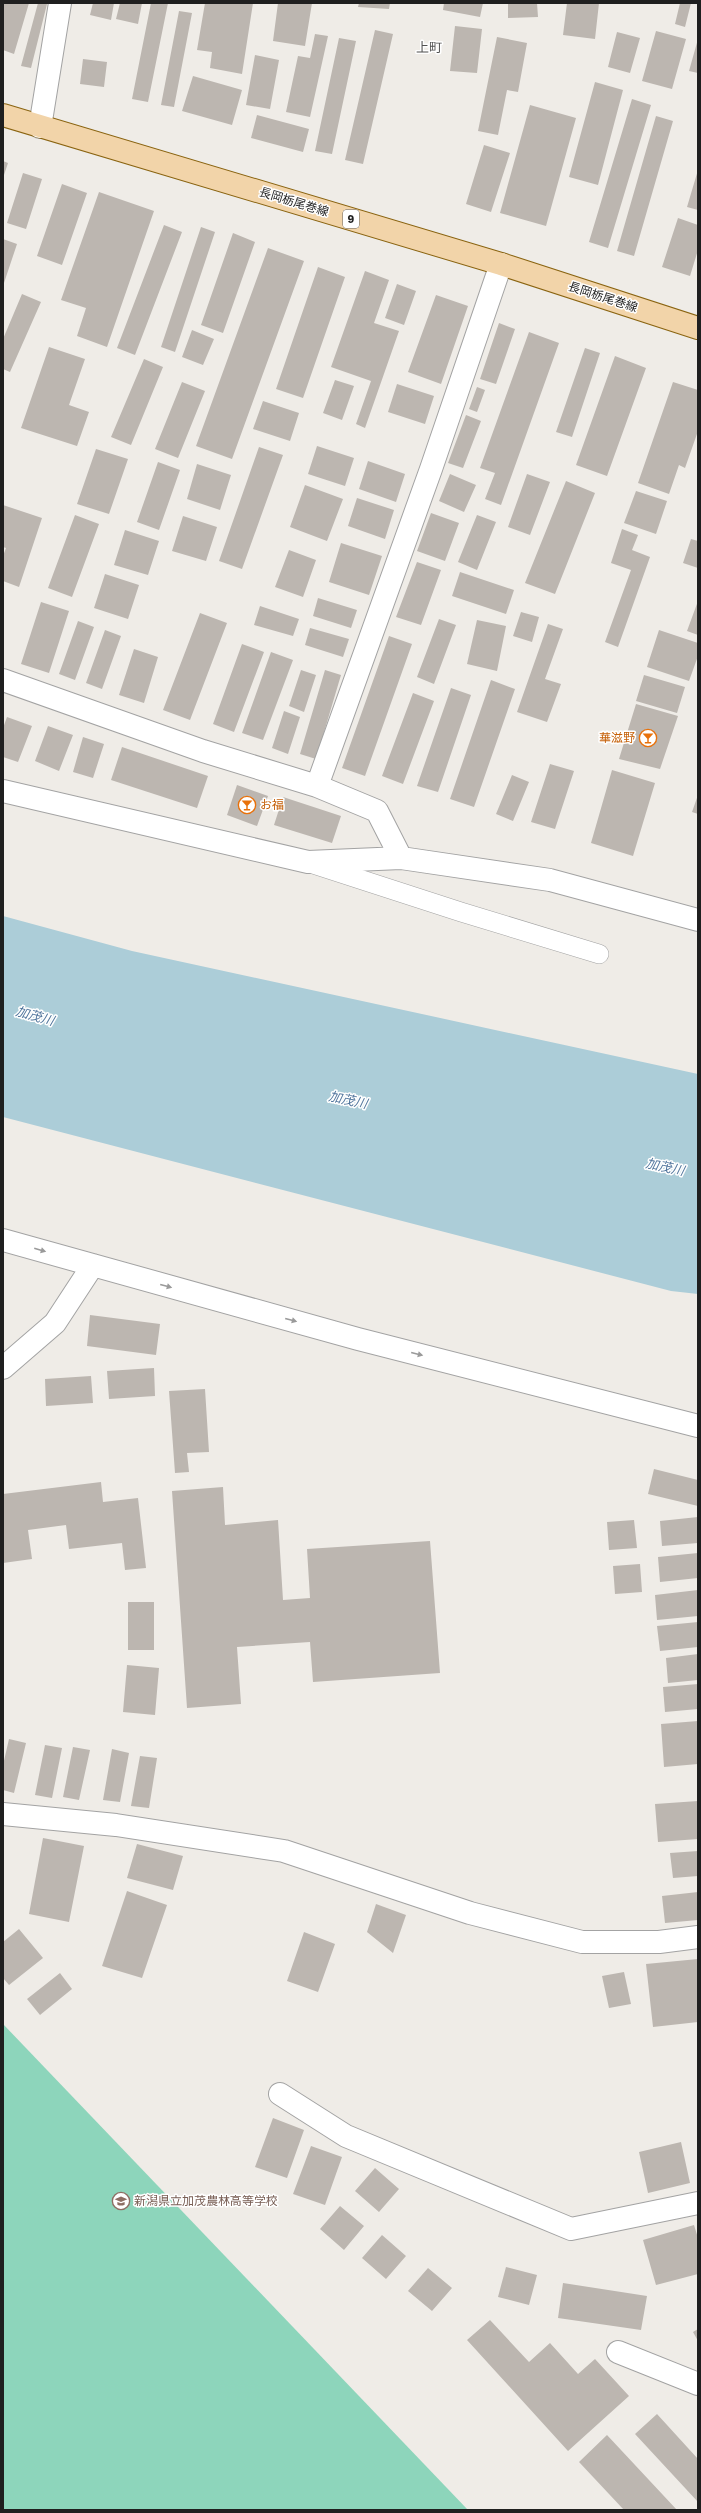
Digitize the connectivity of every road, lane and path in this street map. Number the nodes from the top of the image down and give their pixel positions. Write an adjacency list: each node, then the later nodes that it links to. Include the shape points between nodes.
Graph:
1 (60, 3): 3 (street)
2 (3, 115): 3 (main road, 長岡栃尾巻線 / 9)
3 (40, 127): 4 (main road, 長岡栃尾巻線 / 9)
4 (501, 264): 5 (main road, 長岡栃尾巻線 / 9); 7 (street, via 429,476)
5 (698, 328)
6 (3, 680): 7 (street, via 203,750)
7 (317, 786): 9 (street, via 377,811)
8 (3, 791): 10 (street)
9 (401, 858): 10 (street); 11 (street, via 550,880)
10 (308, 862): 12 (lane)
11 (698, 920)
12 (599, 954)
13 (3, 1240): 14 (street, one-way to 14)
14 (93, 1266): 15 (street, via 55,1323); 16 (street, one-way to 16, via 358,1339)
15 (3, 1368)
16 (698, 1426)
17 (3, 1814): 18 (street, via 116,1825 284,1850 470,1913 582,1942 659,1942)
18 (698, 1937)
19 (280, 2094): 20 (street, via 346,2136 571,2229)
20 (698, 2203)
21 (618, 2352): 22 (street)
22 (698, 2384)

